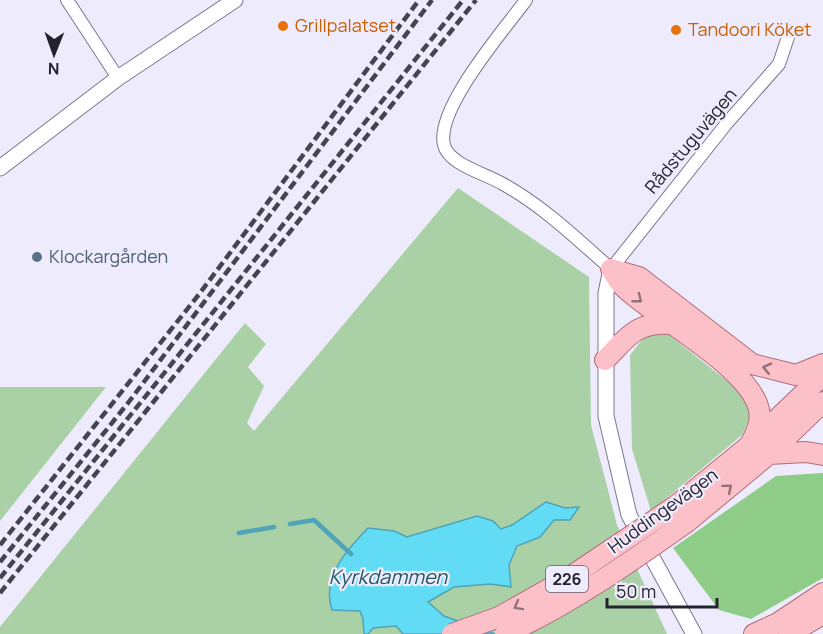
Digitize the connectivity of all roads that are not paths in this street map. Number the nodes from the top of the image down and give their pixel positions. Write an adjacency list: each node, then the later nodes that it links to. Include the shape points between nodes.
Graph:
1 (67, 0): 5 (street)
2 (235, 0): 5 (street)
3 (526, 0): 7 (street, via 460,89 446,117 444,147 452,157 503,184 561,225)
4 (789, 31): 7 (street, Rådstuguvägen, via 779,64)
5 (118, 78): 6 (street)
6 (0, 168)
7 (611, 269): 8 (main road, one-way to 8, via 623,287); 9 (street, via 606,292); 10 (main road, one-way to 7, via 796,375 752,364 639,277)
8 (670, 324): 9 (main road, via 655,322 637,328); 13 (main road, via 745,382 759,409 759,424)
9 (605, 360): 20 (street, via 606,416 629,515)
10 (823, 364)
11 (823, 375): 13 (main road, Huddingevägen / 226)
12 (823, 402): 14 (main road, Huddingevägen / 226)
13 (750, 445): 18 (main road, Huddingevägen / 226, one-way to 18, bridge, via 674,507 570,577 499,617)
14 (769, 454): 15 (main road); 19 (main road, Huddingevägen / 226, one-way to 14, bridge, via 644,553)
15 (823, 455)
16 (823, 593): 21 (main road)
17 (823, 614): 22 (main road)
18 (452, 634)
19 (505, 634)
20 (694, 634)
21 (754, 634)
22 (789, 634)

